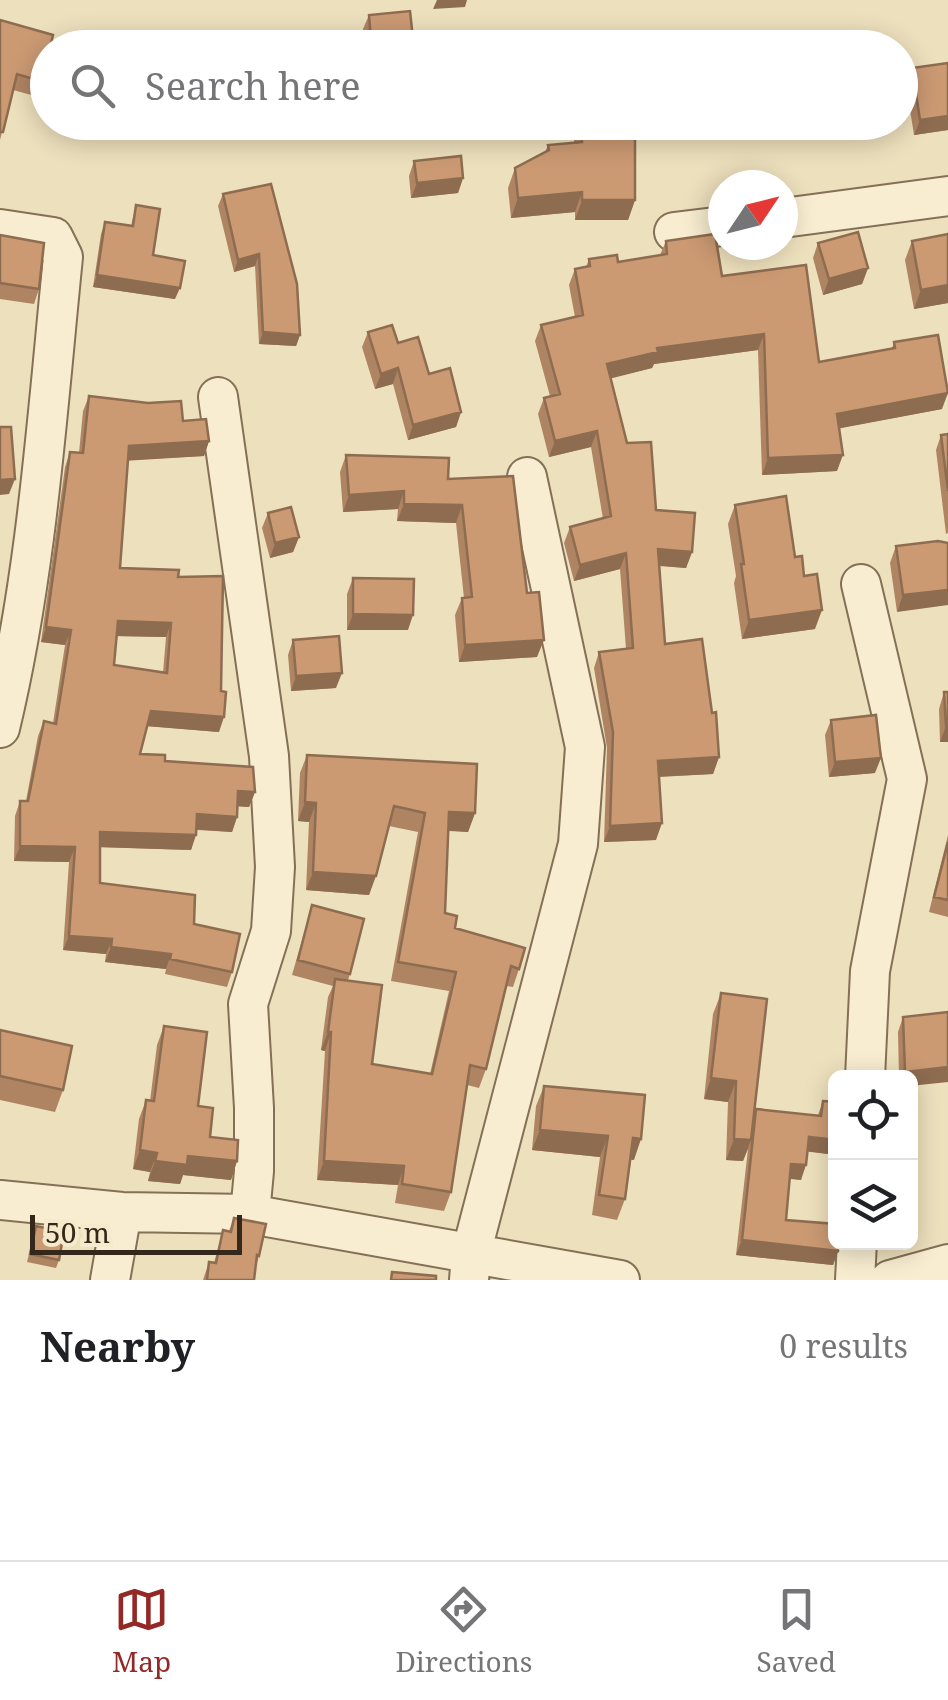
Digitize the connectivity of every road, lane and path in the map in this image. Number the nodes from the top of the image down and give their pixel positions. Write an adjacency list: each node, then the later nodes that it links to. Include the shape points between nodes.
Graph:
1 (948, 196): 2 (street)
2 (798, 216)
3 (708, 228): 5 (street)
4 (0, 229): 9 (street, via 53,237 62,257 18,653)
5 (674, 232)
6 (218, 397): 13 (street, via 269,756 275,867 271,930 248,1004)
7 (527, 477): 16 (street, via 585,746 578,844)
8 (861, 584): 10 (street, via 907,779 870,971)
9 (0, 728)
10 (865, 1070)
11 (0, 1200): 12 (street)
12 (122, 1212): 13 (street); 17 (street)
13 (250, 1214): 16 (street)
14 (857, 1250): 19 (street)
15 (948, 1264): 20 (street)
16 (470, 1267): 18 (street)
17 (110, 1280)
18 (620, 1280)
19 (855, 1280)
20 (890, 1280)

